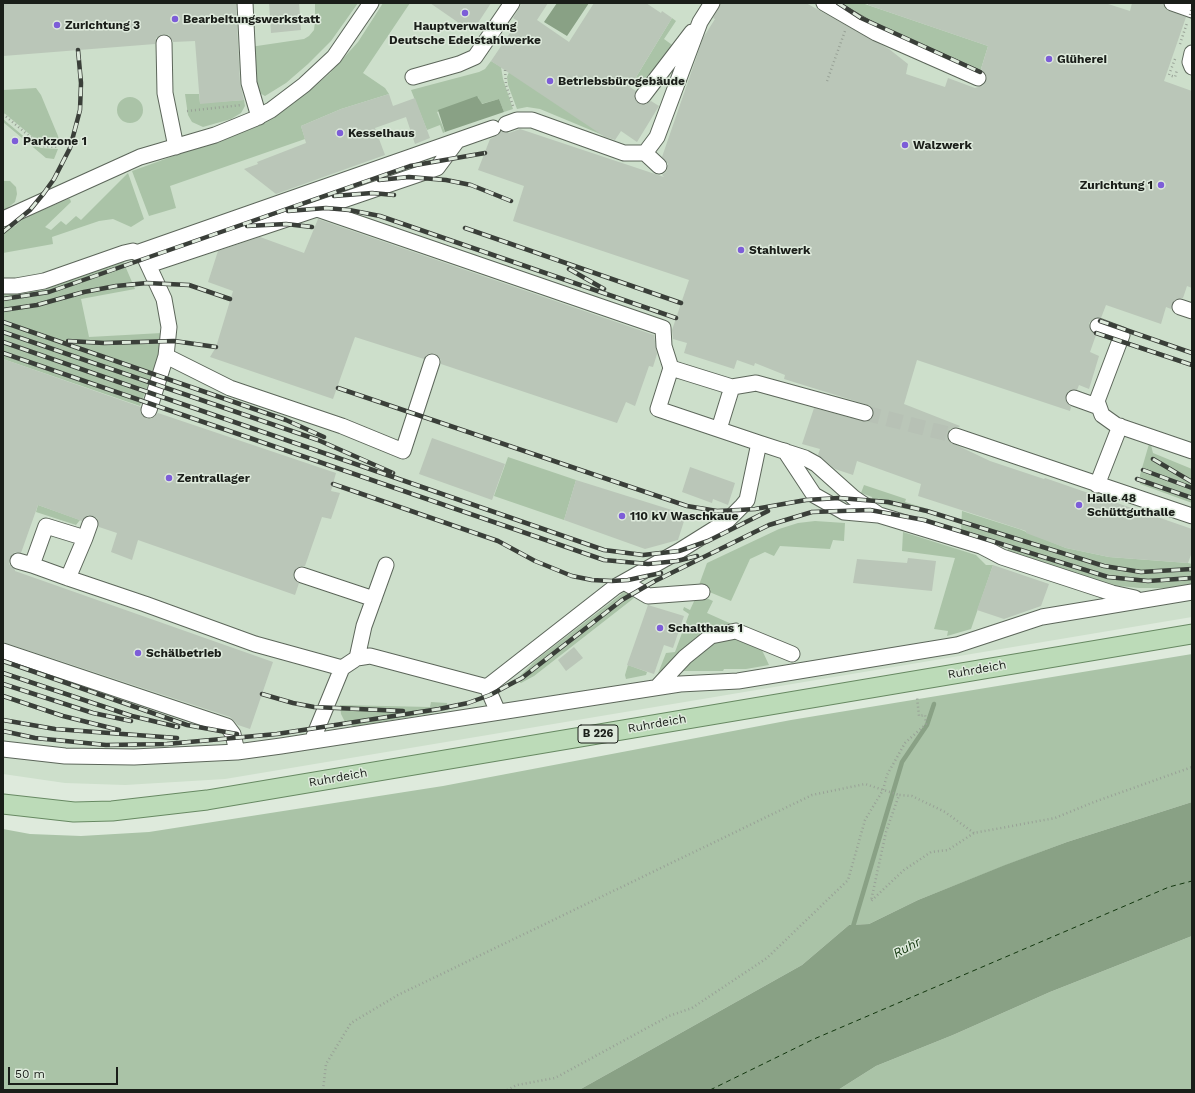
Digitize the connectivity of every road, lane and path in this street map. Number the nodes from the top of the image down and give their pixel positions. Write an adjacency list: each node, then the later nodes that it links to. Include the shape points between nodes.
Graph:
1 (246, 3): 21 (lane, via 249,83)
2 (371, 3): 21 (lane, via 334,57 289,97)
3 (512, 3): 14 (lane, via 475,57)
4 (712, 3): 8 (lane)
5 (824, 3): 15 (lane, via 876,33)
6 (1172, 3): 7 (lane)
7 (1191, 11)
8 (700, 22): 17 (lane); 26 (lane, via 695,48 657,137)
9 (847, 24): 16 (path)
10 (164, 43): 24 (lane, via 165,93)
11 (1192, 53): 12 (lane)
12 (1192, 67)
13 (505, 70): 22 (path)
14 (413, 77)
15 (978, 78)
16 (827, 80)
17 (643, 96)
18 (245, 104): 19 (path)
19 (187, 111)
20 (3, 114): 25 (path, via 40,146)
21 (259, 117): 24 (lane, via 216,135)
22 (506, 124): 23 (lane); 26 (lane, via 532,120 624,153)
23 (457, 141): 28 (lane, via 437,168); 30 (lane)
24 (176, 146): 29 (lane, via 140,157)
25 (59, 147)
26 (645, 153): 27 (lane)
27 (659, 166)
28 (317, 209): 31 (lane); 36 (lane, via 663,328 664,346)
29 (3, 219)
30 (139, 252): 31 (lane); 32 (lane, via 124,253 44,282)
31 (149, 265): 34 (lane, via 168,312)
32 (3, 286)
33 (1098, 326): 39 (lane, via 1122,335 1097,401)
34 (166, 356): 35 (lane, via 230,388 342,426 403,451); 40 (lane)
35 (432, 362)
36 (671, 368): 37 (lane); 43 (lane, via 658,409)
37 (732, 387): 41 (lane, via 756,383); 43 (lane)
38 (1074, 398): 39 (lane)
39 (1099, 407): 42 (lane, via 1102,415)
40 (149, 410)
41 (865, 413)
42 (1120, 426): 47 (lane); 48 (lane)
43 (718, 429): 45 (lane)
44 (956, 436): 48 (lane, via 1060,478)
45 (759, 443): 46 (lane); 56 (lane, via 747,500 742,506 727,521)
46 (785, 451): 49 (lane, via 816,464 854,498); 49 (lane, via 814,495 844,512)
47 (1192, 451)
48 (1097, 485): 50 (lane)
49 (879, 515): 60 (lane, via 981,546 1002,557 1112,593)
50 (1191, 521)
51 (90, 524): 52 (lane)
52 (85, 538): 55 (lane); 55 (lane, via 46,526 25,563)
53 (386, 565): 59 (lane)
54 (302, 575): 59 (lane)
55 (68, 578): 65 (lane, via 256,644)
56 (624, 582): 57 (lane, via 648,596); 66 (lane)
57 (702, 592)
58 (1192, 592): 60 (lane)
59 (374, 599): 64 (lane, via 364,626)
60 (1146, 599): 67 (lane, via 1042,617 957,644 738,681 694,682)
61 (1192, 634): 76 (main road, Ruhrdeich / B 226, via 206,800 112,811 74,812)
62 (3, 651): 72 (lane, via 227,726 233,734)
63 (792, 654): 67 (lane, via 736,631 711,636 685,657)
64 (358, 658): 65 (lane); 66 (lane, via 370,656)
65 (342, 668): 70 (lane)
66 (486, 687): 69 (lane)
67 (657, 687): 69 (lane)
68 (917, 696): 74 (path, via 919,716 925,715 926,724 905,743 887,775)
69 (498, 712): 70 (lane)
70 (312, 741): 72 (lane)
71 (3, 749): 72 (lane, via 98,757)
72 (237, 752)
73 (1192, 767): 77 (path, via 1055,818)
74 (883, 790): 75 (path); 78 (path, via 865,784 812,795 398,995 351,1023 326,1064); 79 (path, via 865,820 848,880 767,958 692,1008 668,1016 555,1078 517,1085)
75 (897, 794): 77 (path, via 912,796 945,812); 77 (path, via 871,901 904,870 931,852 948,850)
76 (3, 804)
77 (974, 833)
78 (323, 1090)
79 (507, 1090)

